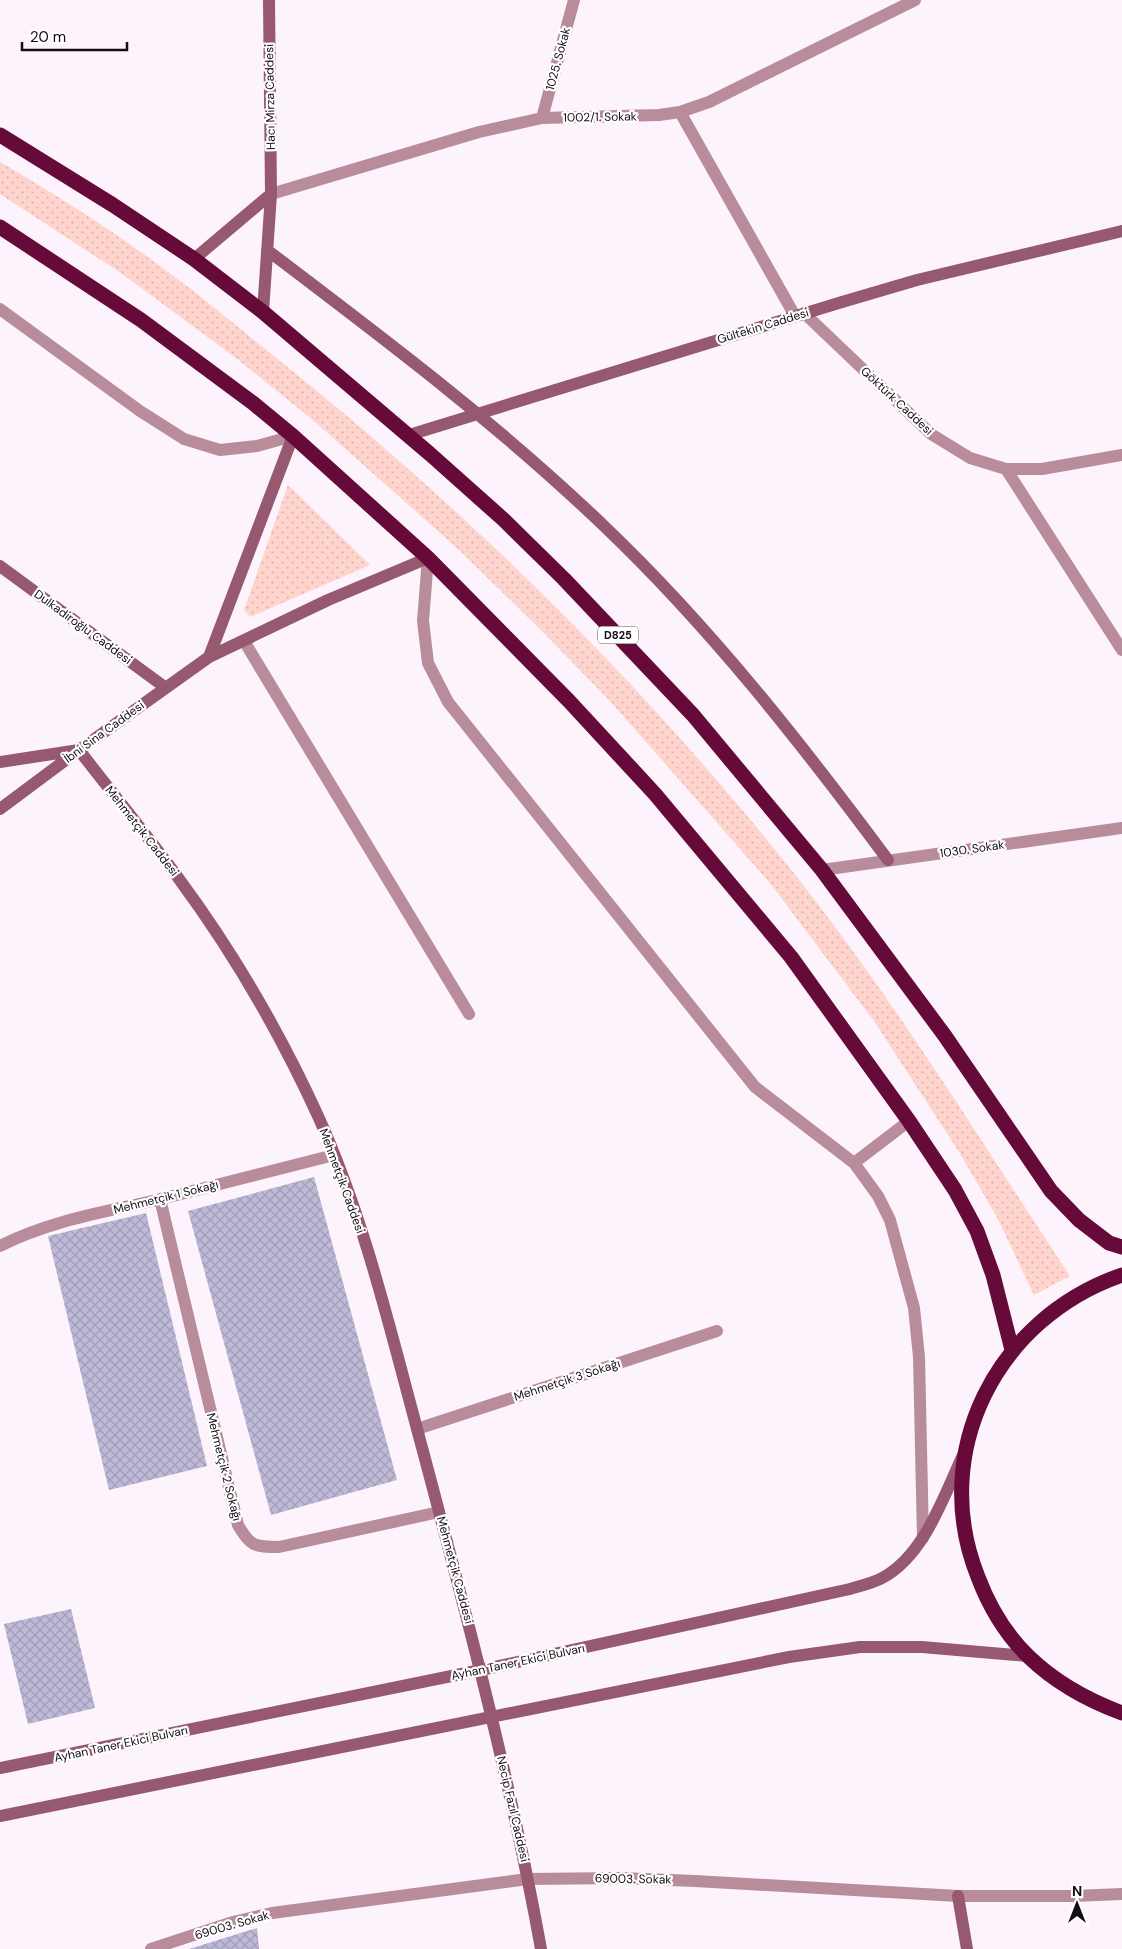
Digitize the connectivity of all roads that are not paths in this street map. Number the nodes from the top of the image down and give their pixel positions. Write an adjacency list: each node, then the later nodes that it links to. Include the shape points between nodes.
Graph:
1 (269, 0): 7 (street, Hacı Mirza Caddesi)
2 (574, 0): 5 (street, 1025. Sokak)
3 (915, 0): 4 (street, 1002/1. Sokak, via 709,102)
4 (680, 112): 5 (street, 1002/1. Sokak); 14 (street, Göktürk Caddesi)
5 (542, 118): 7 (street, 1002/1. Sokak, via 480,132)
6 (0, 136): 11 (highway, D825)
7 (271, 194): 10 (street, Hacı Mirza Caddesi); 11 (street)
8 (0, 227): 17 (highway, via 141,320)
9 (1122, 231): 14 (street, Gültekin Caddesi, via 917,280)
10 (267, 250): 13 (street, Hacı Mirza Caddesi); 15 (street)
11 (194, 259): 13 (highway, D825)
12 (0, 309): 17 (street, via 140,411 184,439 220,450 257,446)
13 (263, 312): 16 (highway, D825)
14 (799, 314): 15 (street, Gültekin Caddesi); 19 (street, Göktürk Caddesi, via 931,434 970,458)
15 (478, 414): 16 (street, Gültekin Caddesi); 30 (street, via 591,514 664,587 816,763)
16 (409, 435): 31 (highway, D825, via 504,520 622,640 693,715)
17 (293, 436): 20 (highway); 24 (street)
18 (1122, 455): 19 (street, Göktürk Caddesi, via 1042,469)
19 (1006, 469): 23 (street)
20 (428, 558): 22 (street, İbni Sina Caddesi); 33 (highway, via 655,794 791,957); 35 (street, via 422,621 428,663 448,702 755,1087)
21 (0, 566): 25 (street, Dulkadiroğlu Caddesi)
22 (244, 640): 24 (street, İbni Sina Caddesi); 32 (street)
23 (1122, 650)
24 (209, 657): 25 (street, İbni Sina Caddesi)
25 (166, 688): 26 (street, İbni Sina Caddesi)
26 (79, 750): 27 (street); 28 (street, İbni Sina Caddesi); 34 (street, Mehmetçik Caddesi, via 180,880 212,927 269,1019)
27 (0, 762)
28 (0, 809)
29 (1122, 828): 30 (street, 1030. Sokak)
30 (888, 860): 31 (street, 1030. Sokak)
31 (822, 870): 38 (highway, D825, via 945,1036 1051,1191 1078,1220 1109,1243)
32 (469, 1014)
33 (909, 1121): 35 (street); 41 (highway, via 955,1190 977,1231 993,1275)
34 (334, 1155): 36 (street, Mehmetçik 1 Sokağı); 42 (street, Mehmetçik Caddesi, via 364,1242)
35 (854, 1163): 45 (street, via 878,1196 890,1220 914,1308 919,1357)
36 (160, 1199): 37 (street, Mehmetçik 1 Sokağı, via 76,1218); 44 (street, Mehmetçik 2 Sokağı, via 238,1525 246,1540 261,1547 279,1547)
37 (0, 1246)
38 (1122, 1248)
39 (1122, 1275): 41 (highway, via 1100,1282 1067,1300)
40 (717, 1330): 42 (street, Mehmetçik 3 Sokağı)
41 (1012, 1350): 43 (highway, via 991,1381 976,1415)
42 (416, 1429): 44 (street, Mehmetçik Caddesi)
43 (966, 1451): 45 (street, Ayhan Taner Ekici Bulvarı); 46 (highway, via 962,1488 964,1525 972,1561 990,1604)
44 (439, 1512): 47 (street, Mehmetçik Caddesi)
45 (923, 1538): 47 (street, Ayhan Taner Ekici Bulvarı, via 905,1561 882,1578 850,1589)
46 (1028, 1656): 48 (highway, via 1089,1700); 49 (street, via 922,1647 860,1647 789,1657)
47 (481, 1670): 49 (street, Necip Fazıl Caddesi); 50 (street, Ayhan Taner Ekici Bulvarı)
48 (1122, 1713)
49 (492, 1716): 51 (street); 52 (street, Necip Fazıl Caddesi)
50 (0, 1768)
51 (0, 1816)
52 (528, 1879): 54 (street, 69003. Sokak, via 620,1878); 55 (street, 69003. Sokak, via 272,1913); 56 (street, Necip Fazıl Caddesi)
53 (1122, 1894): 54 (street, 69003. Sokak)
54 (958, 1896): 57 (street)
55 (151, 1949)
56 (541, 1949)
57 (967, 1949)

